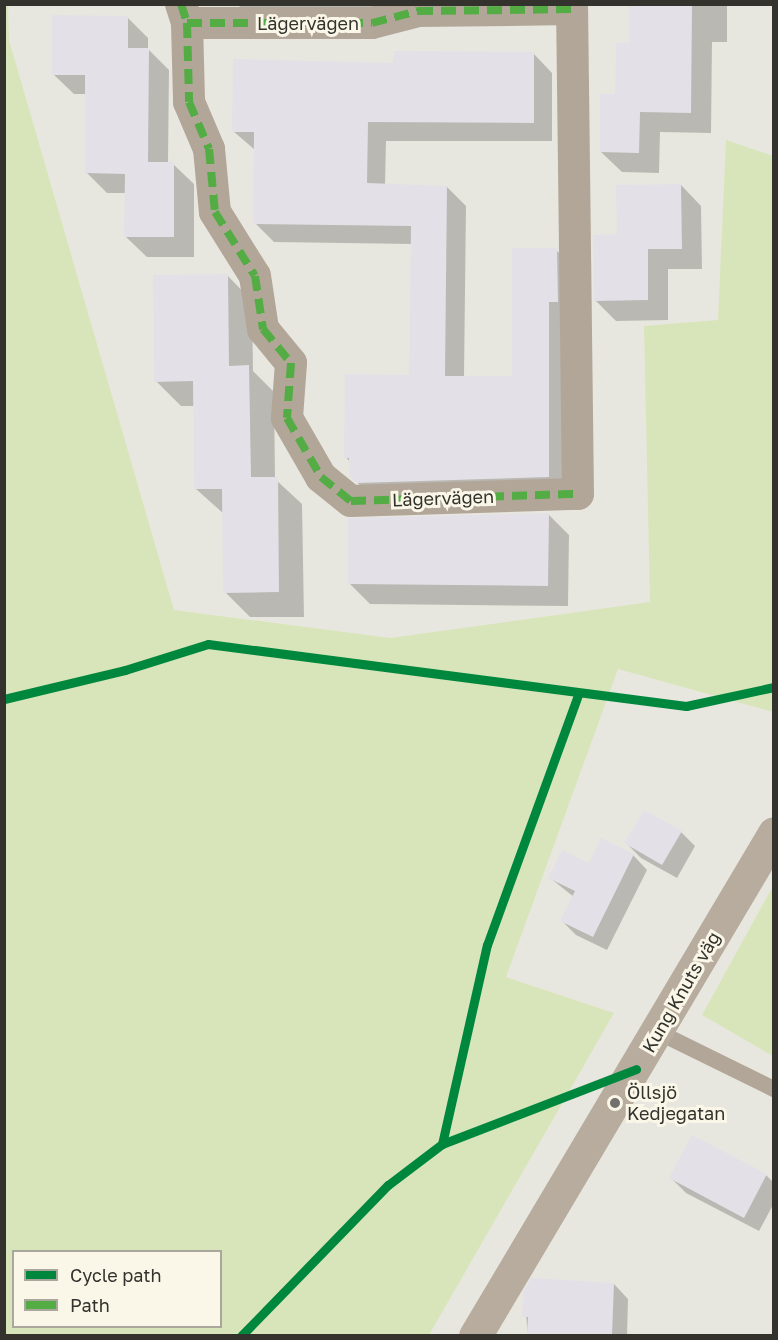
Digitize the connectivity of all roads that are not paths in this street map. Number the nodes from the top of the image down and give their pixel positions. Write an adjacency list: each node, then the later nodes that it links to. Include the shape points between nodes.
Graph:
1 (572, 7): 2 (street, Lägervägen, via 418,11 372,23); 2 (street, Lägervägen, via 578,494 351,501 321,477 287,418 291,363 263,330 255,276 215,212 209,149 189,102)
2 (184, 14)
3 (774, 833): 4 (street, Kung Knuts väg)
4 (658, 1032): 5 (lane); 6 (street, Kung Knuts väg)
5 (774, 1089)
6 (475, 1335)

